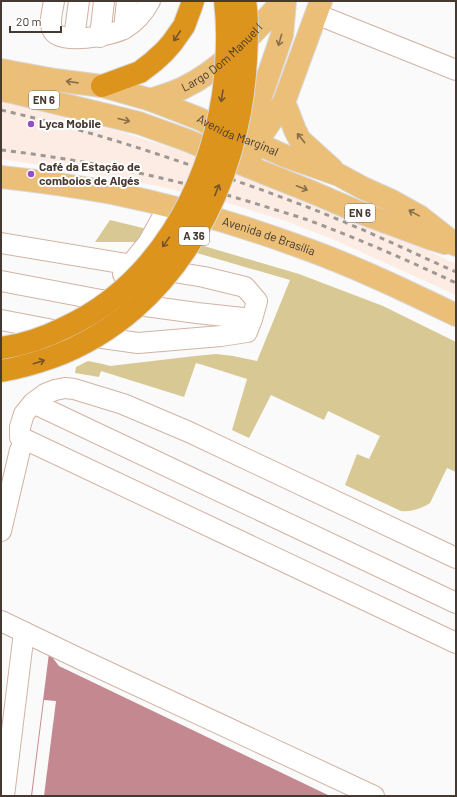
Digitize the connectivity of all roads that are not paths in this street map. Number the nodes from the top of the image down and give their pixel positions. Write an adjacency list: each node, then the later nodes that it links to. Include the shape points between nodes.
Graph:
1 (54, 1): 13 (street, via 52,30 58,35)
2 (79, 1): 13 (street)
3 (104, 1): 12 (street)
4 (127, 1): 11 (street)
5 (150, 1): 11 (street, via 135,22)
6 (193, 1): 16 (highway, one-way to 16, via 184,26 164,52 140,72)
7 (225, 1): 34 (highway, A 36, one-way to 34, bridge, via 228,33 224,85 217,127 196,188 174,231 137,278 98,310 46,336)
8 (245, 1): 35 (highway, A 36, one-way to 8, bridge, via 61,354 98,335 123,318 149,295 186,250 216,193 236,133 246,71)
9 (284, 1): 18 (main road, Largo Dom Manuel I, via 213,70 182,89); 20 (main road, Largo Dom Manuel I, one-way to 20, via 282,36 257,108)
10 (318, 7): 15 (street); 19 (main road)
11 (124, 29): 12 (street)
12 (100, 37): 13 (street)
13 (74, 38)
14 (1, 70): 16 (main road, Avenida Marginal / EN 6, one-way to 14)
15 (456, 70)
16 (102, 86): 18 (main road, Avenida Marginal / EN 6)
17 (1, 90): 21 (main road, Avenida Marginal / EN 6, one-way to 21, via 139,124)
18 (151, 100): 20 (main road, Avenida Marginal / EN 6, via 200,119 228,134)
19 (284, 102): 20 (main road); 22 (main road, one-way to 19, via 300,140)
20 (256, 143): 21 (main road); 22 (main road, Avenida Marginal / EN 6)
21 (257, 170): 26 (main road, EN 6, one-way to 26, via 356,211)
22 (339, 175): 26 (main road, Avenida Marginal / EN 6, one-way to 22, via 419,216)
23 (1, 177): 24 (main road, Avenida de Brasília, via 112,193)
24 (168, 207): 27 (street, via 148,243); 30 (main road, Avenida de Brasília, via 299,246 361,271)
25 (1, 243): 27 (street)
26 (456, 246)
27 (130, 264): 29 (street); 31 (street, via 245,287 257,301)
28 (1, 281): 29 (street)
29 (101, 300): 31 (street); 33 (street)
30 (456, 315)
31 (252, 319): 33 (street, via 247,332 145,343)
32 (1, 320): 33 (street)
33 (74, 334)
34 (1, 348)
35 (1, 371)
36 (33, 403): 39 (street, via 45,394 65,388 123,404 189,432); 40 (street); 43 (street, via 24,414 20,437)
37 (20, 450): 38 (street)
38 (1, 531)
39 (456, 558)
40 (456, 603)
41 (1, 621): 42 (street)
42 (24, 632): 44 (street); 45 (street)
43 (456, 642)
44 (4, 796)
45 (374, 796)

